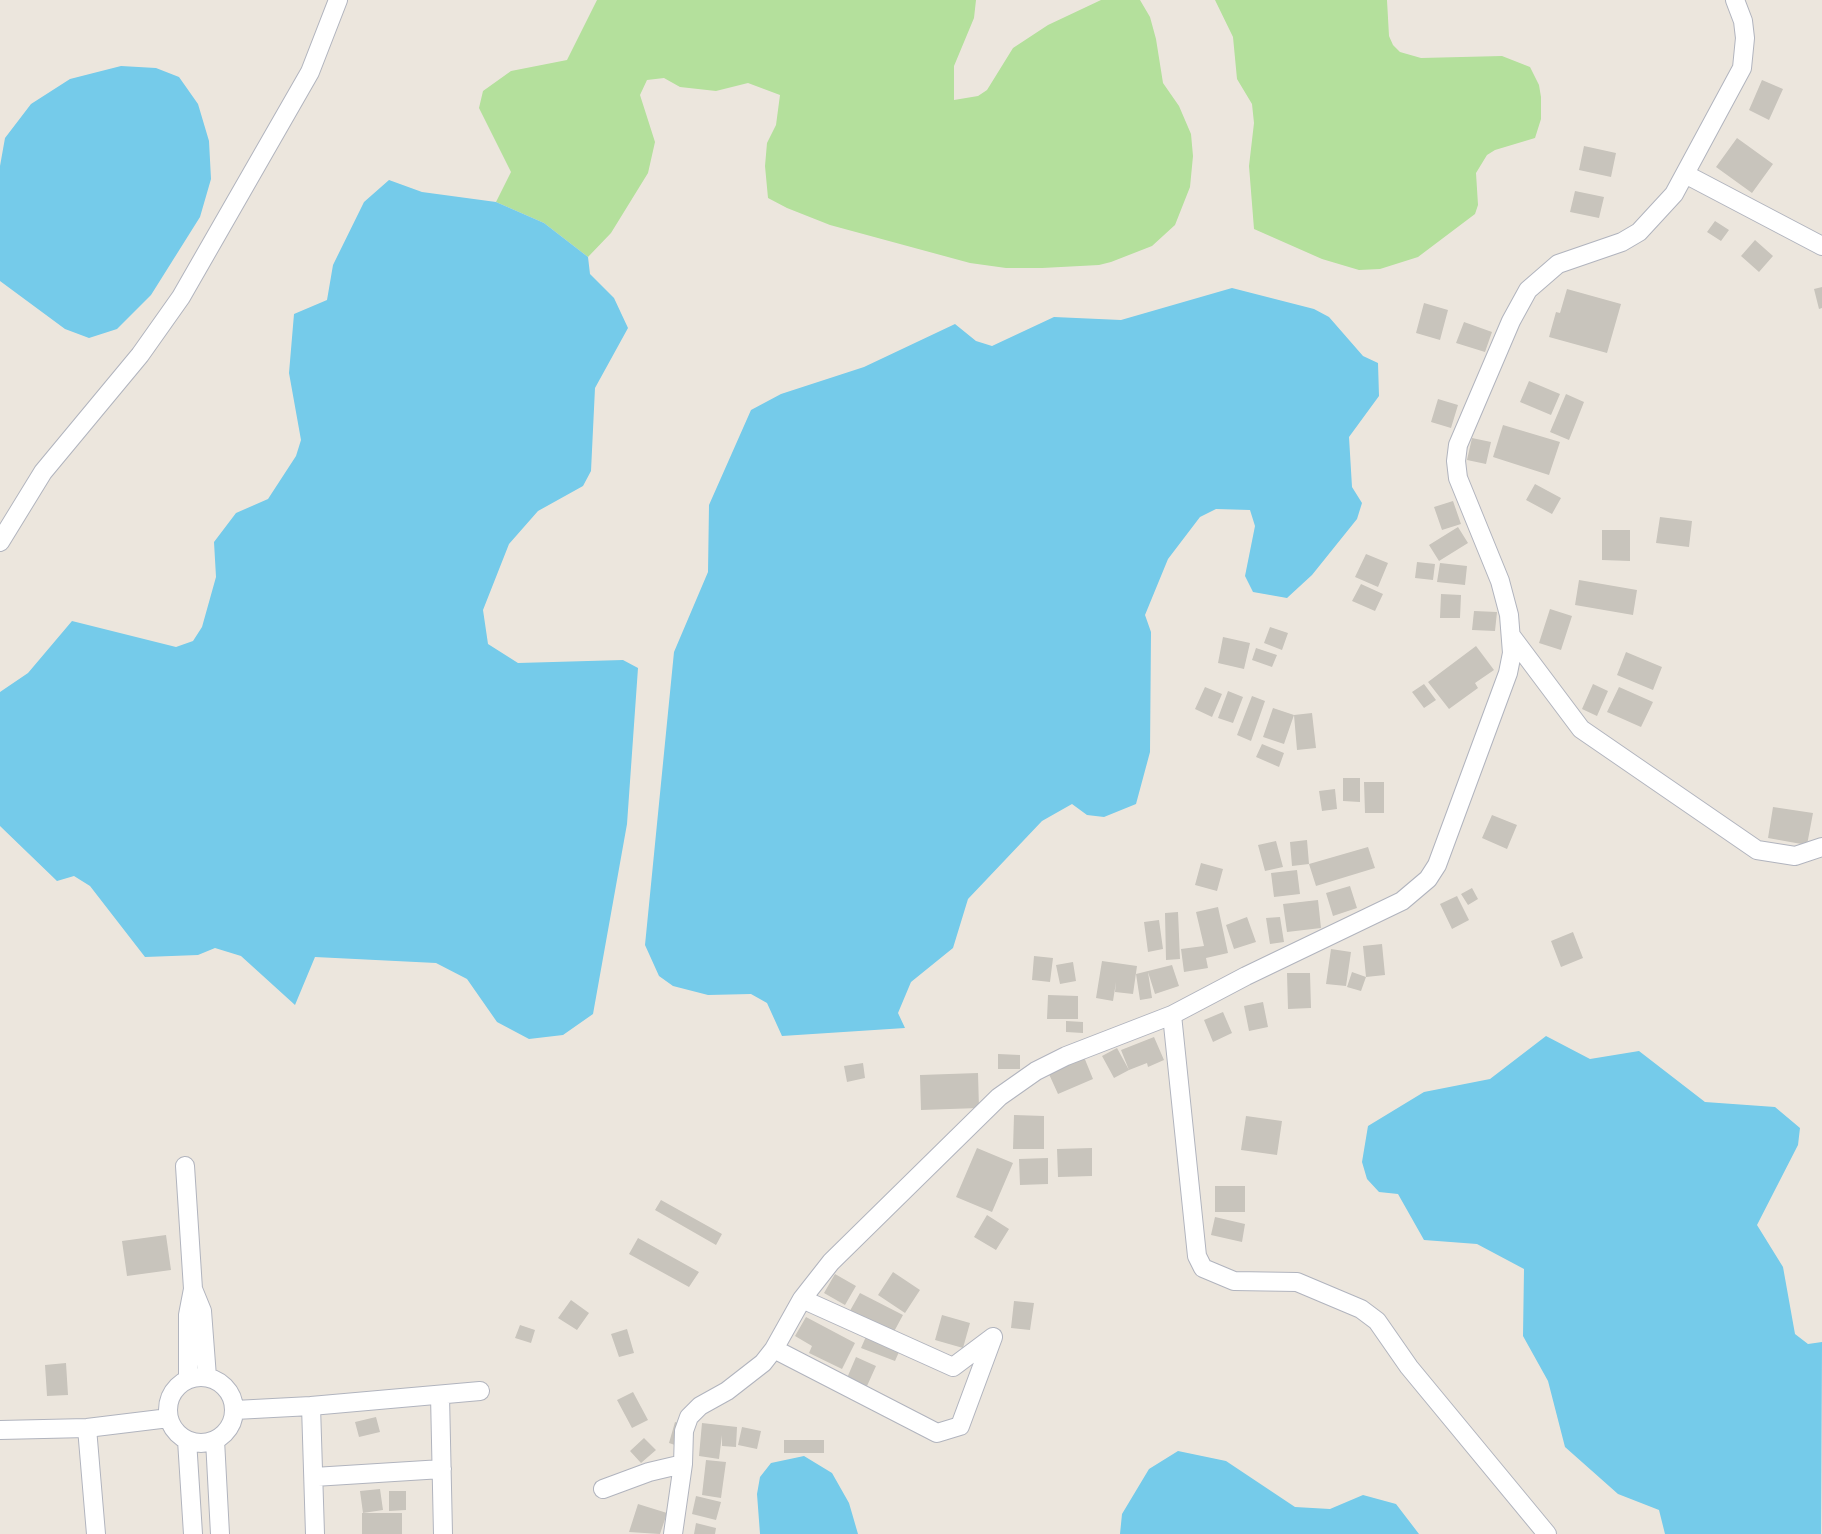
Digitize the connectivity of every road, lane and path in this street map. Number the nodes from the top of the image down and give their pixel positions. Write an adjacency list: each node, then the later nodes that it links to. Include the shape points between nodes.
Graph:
1 (338, 0): 5 (street, via 310,72 181,297 140,355 43,472)
2 (1735, 0): 3 (street, via 1745,38 1742,68)
3 (1685, 174): 4 (street); 6 (street, via 1674,194 1640,232 1558,264 1528,290 1458,445 1458,478 1500,581)
4 (1822, 246)
5 (0, 542)
6 (1512, 638): 7 (street, via 1581,729 1757,850 1795,856); 8 (street, via 1508,673 1428,879 1402,901)
7 (1822, 847)
8 (1172, 1015): 11 (street, via 1066,1056 1017,1083 831,1262); 34 (street, via 1197,1256 1203,1268 1234,1281 1305,1285 1361,1309 1377,1321 1409,1367)
9 (185, 1166): 10 (street)
10 (193, 1289): 13 (street, via 202,1311); 14 (street, via 188,1315)
11 (802, 1299): 12 (street); 12 (street, via 953,1367 993,1337 960,1426 937,1433)
12 (774, 1349): 24 (street, via 748,1376 689,1417)
13 (207, 1377): 14 (street); 18 (street, via 223,1385)
14 (188, 1379): 19 (street, via 173,1391)
15 (480, 1391): 16 (street)
16 (440, 1395): 17 (street); 25 (street)
17 (311, 1406): 18 (street); 26 (street)
18 (234, 1410): 23 (street, via 229,1428)
19 (169, 1418): 20 (street); 22 (street)
20 (87, 1428): 21 (street); 28 (street)
21 (0, 1430)
22 (187, 1440): 23 (street); 29 (street)
23 (215, 1440): 30 (street)
24 (683, 1464): 27 (street); 33 (street)
25 (442, 1469): 26 (street); 32 (street)
26 (314, 1477): 31 (street)
27 (603, 1489)
28 (96, 1534)
29 (193, 1534)
30 (219, 1534)
31 (315, 1534)
32 (443, 1534)
33 (673, 1534)
34 (1547, 1534)

